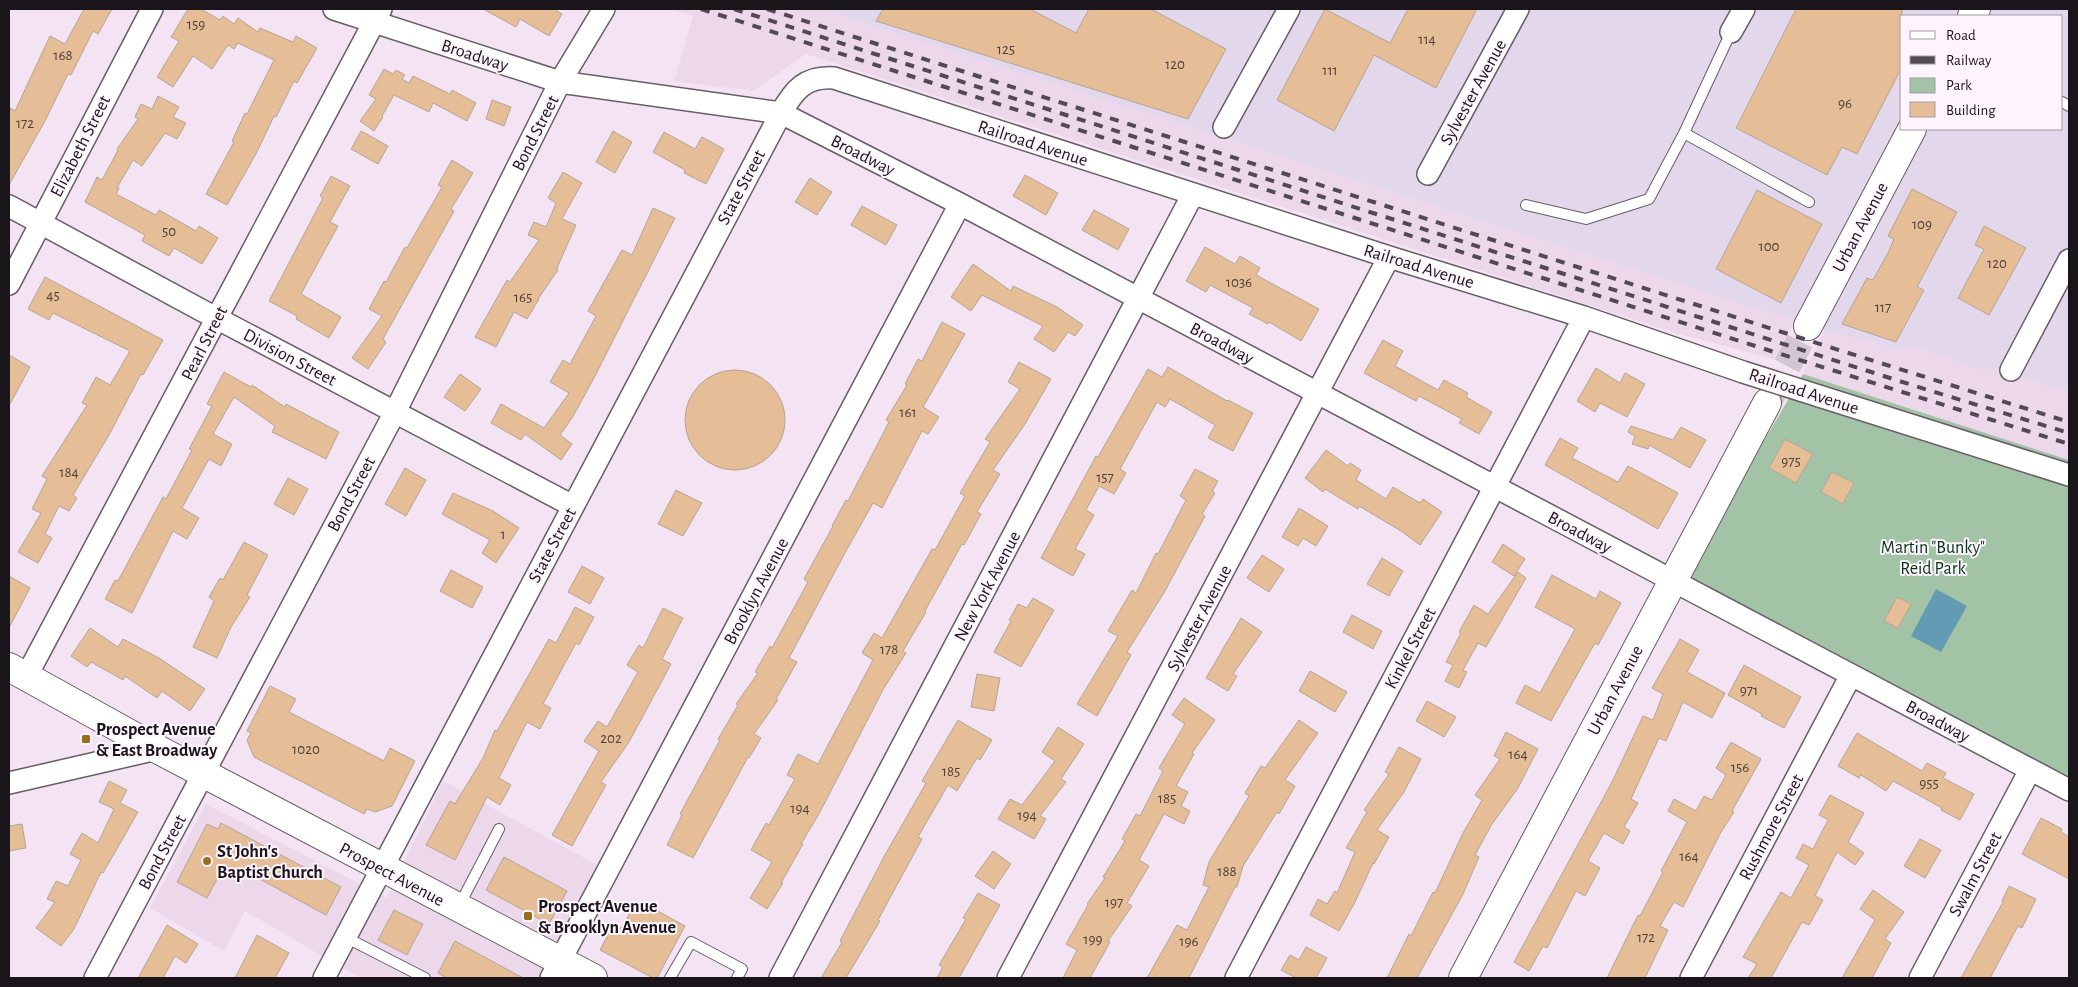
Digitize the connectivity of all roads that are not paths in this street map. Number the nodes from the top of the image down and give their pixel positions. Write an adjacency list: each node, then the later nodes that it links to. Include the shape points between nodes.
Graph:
1 (152, 9): 20 (street, Elizabeth Street)
2 (334, 9): 7 (street, Broadway)
3 (604, 9): 9 (street, Bond Street)
4 (1289, 9): 11 (street)
5 (1518, 9): 14 (street, Sylvester Avenue)
6 (1744, 9): 8 (street)
7 (378, 15): 9 (street, Broadway); 26 (street, Pearl Street)
8 (1731, 32): 13 (lane)
9 (560, 82): 10 (street, Broadway); 31 (street, Bond Street)
10 (781, 113): 15 (street, Railroad Avenue, via 800,86 822,77 834,78); 17 (street, Broadway); 34 (street, State Street)
11 (1224, 127)
12 (1911, 130): 27 (street, Urban Avenue)
13 (1684, 133): 16 (lane); 18 (lane, via 1649,199 1586,219)
14 (1428, 174)
15 (1193, 194): 21 (street, Railroad Avenue); 24 (street, New York Avenue)
16 (1809, 202)
17 (960, 204): 24 (street, Broadway); 47 (street, Brooklyn Avenue)
18 (1526, 204)
19 (9, 206): 20 (street, Division Street)
20 (41, 222): 23 (street, Elizabeth Street); 26 (street, Division Street)
21 (1389, 257): 25 (street, Railroad Avenue); 29 (street, Sylvester Avenue)
22 (2069, 260): 28 (street)
23 (9, 284)
24 (1138, 298): 29 (street, Broadway); 54 (street, New York Avenue)
25 (1584, 317): 32 (street, Railroad Avenue, bridge, via 1743,372); 33 (street, Kinkel Street)
26 (217, 318): 31 (street, Division Street); 36 (street, Pearl Street)
27 (1808, 326)
28 (2011, 370)
29 (1317, 393): 33 (street, Broadway); 55 (street, Sylvester Avenue)
30 (1767, 403): 35 (street, Urban Avenue)
31 (395, 412): 34 (street, Division Street); 40 (street, Bond Street)
32 (2069, 474)
33 (1495, 487): 35 (street, Broadway); 56 (street, Kinkel Street)
34 (573, 506): 44 (street, State Street)
35 (1673, 581): 37 (street, Broadway); 57 (street, Urban Avenue)
36 (17, 672): 38 (street, Prospect Avenue)
37 (1851, 675): 39 (street, Broadway); 58 (street, Rushmore Street)
38 (157, 749): 40 (street, Prospect Avenue); 41 (street)
39 (2030, 770): 42 (street, Broadway); 59 (street, Swalm Street)
40 (203, 773): 44 (street, Prospect Avenue); 49 (street, Bond Street)
41 (9, 783)
42 (2069, 790)
43 (499, 829): 45 (lane)
44 (381, 868): 45 (street, Prospect Avenue); 46 (street, State Street)
45 (457, 908): 47 (street, Prospect Avenue)
46 (345, 937): 50 (street, State Street); 51 (lane)
47 (556, 970): 52 (street, Prospect Avenue)
48 (673, 977): 53 (lane, via 691,942 742,969)
49 (95, 978)
50 (324, 978)
51 (425, 978)
52 (593, 978)
53 (736, 978)
54 (780, 978)
55 (1008, 978)
56 (1236, 978)
57 (1463, 978)
58 (1691, 978)
59 (1920, 978)

